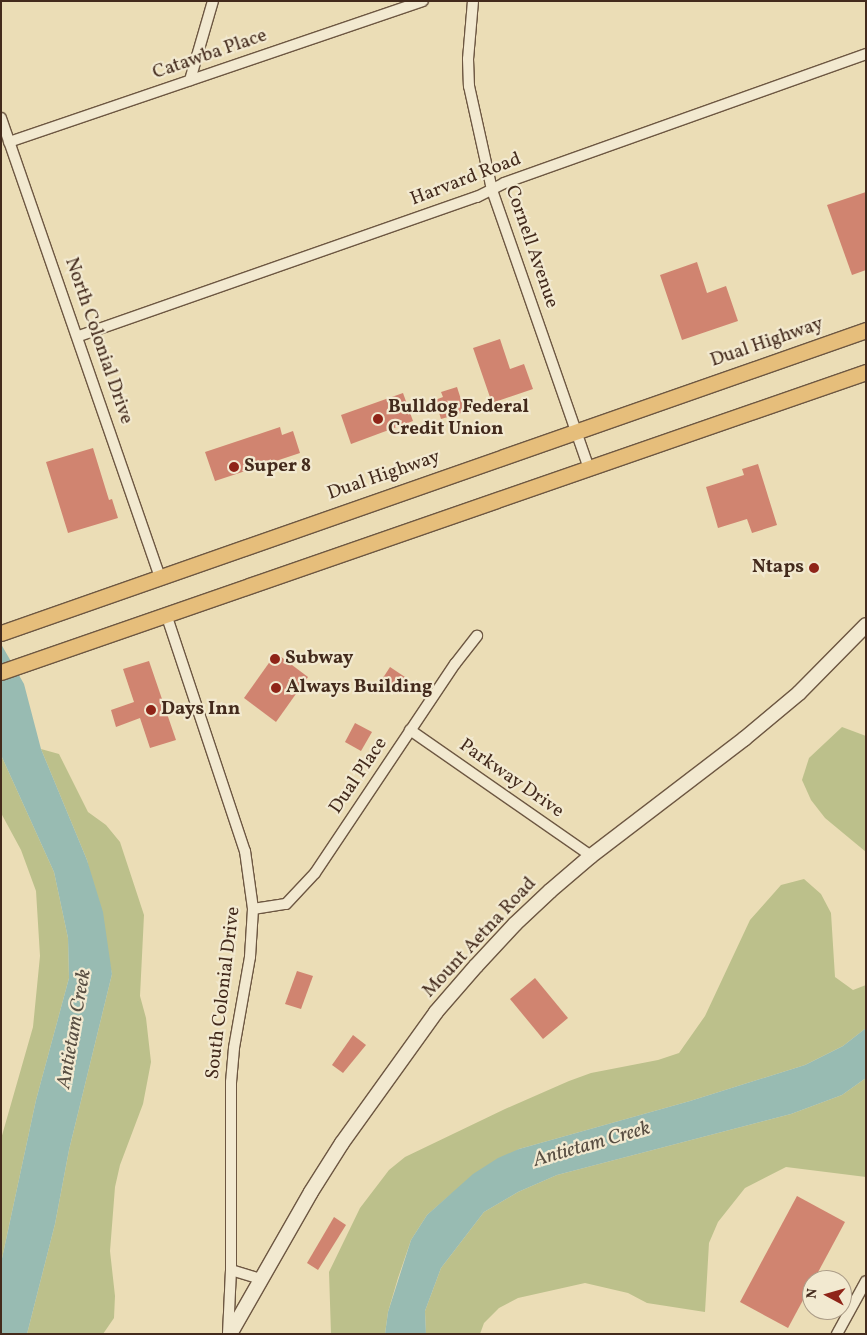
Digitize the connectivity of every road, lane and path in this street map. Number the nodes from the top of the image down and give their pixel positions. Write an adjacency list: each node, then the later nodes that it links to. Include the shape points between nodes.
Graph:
1 (213, 1): 5 (street)
2 (423, 1): 5 (street, Catawba Place)
3 (473, 1): 8 (street, Cornell Avenue, via 469,86)
4 (866, 54): 8 (street, Harvard Road)
5 (190, 80): 7 (street, Catawba Place)
6 (1, 118): 7 (street, North Colonial Drive)
7 (10, 142): 10 (street, North Colonial Drive)
8 (492, 190): 10 (street, Harvard Road, via 477,198); 12 (street, Cornell Avenue)
9 (866, 330): 12 (main road, Dual Highway)
10 (78, 336): 14 (street, North Colonial Drive)
11 (866, 372): 13 (main road)
12 (577, 430): 13 (street, Cornell Avenue); 14 (main road, Dual Highway)
13 (589, 468): 15 (main road)
14 (160, 576): 17 (main road, Dual Highway)
15 (166, 614): 19 (main road); 22 (street, South Colonial Drive, via 245,851)
16 (866, 624): 21 (street, Mount Aetna Road, via 799,693)
17 (1, 633)
18 (477, 636): 20 (street, Dual Place)
19 (1, 672)
20 (410, 730): 21 (street, Parkway Drive); 22 (street, Dual Place, via 315,873 297,894 286,904)
21 (591, 856): 24 (street, Mount Aetna Road, via 514,924 436,1012 342,1142)
22 (254, 909): 23 (street, South Colonial Drive, via 231,1082)
23 (231, 1270): 24 (street); 26 (street, South Colonial Drive)
24 (261, 1279): 26 (street, Mount Aetna Road)
25 (866, 1281): 27 (street)
26 (229, 1334)
27 (837, 1334)

